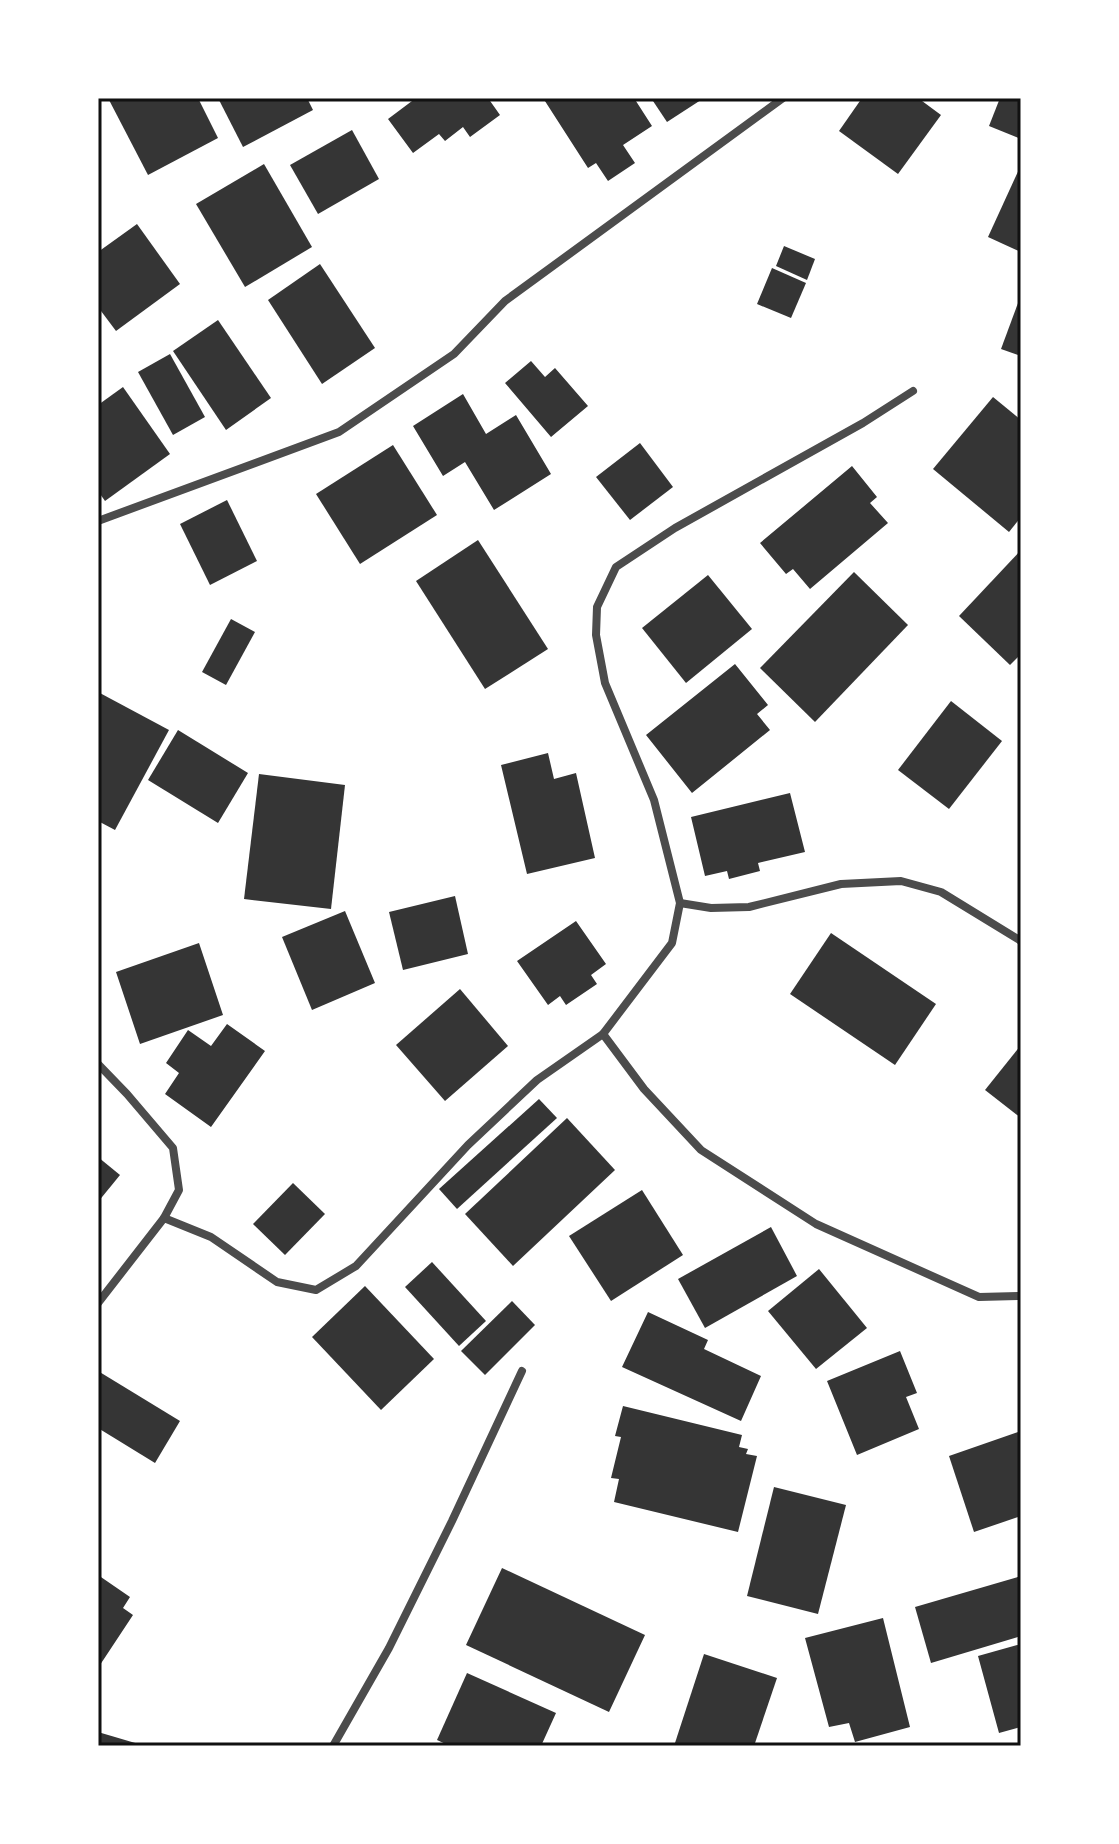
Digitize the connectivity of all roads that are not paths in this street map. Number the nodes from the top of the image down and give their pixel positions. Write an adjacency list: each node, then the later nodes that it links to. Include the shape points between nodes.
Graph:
1 (783, 98): 3 (street, via 505,301 454,354 339,432)
2 (913, 391): 4 (street, via 616,567 597,607 605,683 654,800)
3 (98, 521)
4 (680, 903): 5 (street, via 749,907 841,884 901,881 941,892); 6 (street, via 672,943)
5 (1021, 941)
6 (603, 1034): 8 (street, via 537,1080 468,1145 356,1266 316,1290 277,1282 211,1237); 9 (street, via 644,1089 701,1150 816,1224 979,1297)
7 (98, 1064): 8 (street, via 173,1148 179,1190)
8 (164, 1218): 10 (street)
9 (1021, 1296)
10 (98, 1303)
11 (522, 1371): 12 (street, via 389,1648)
12 (333, 1746)

